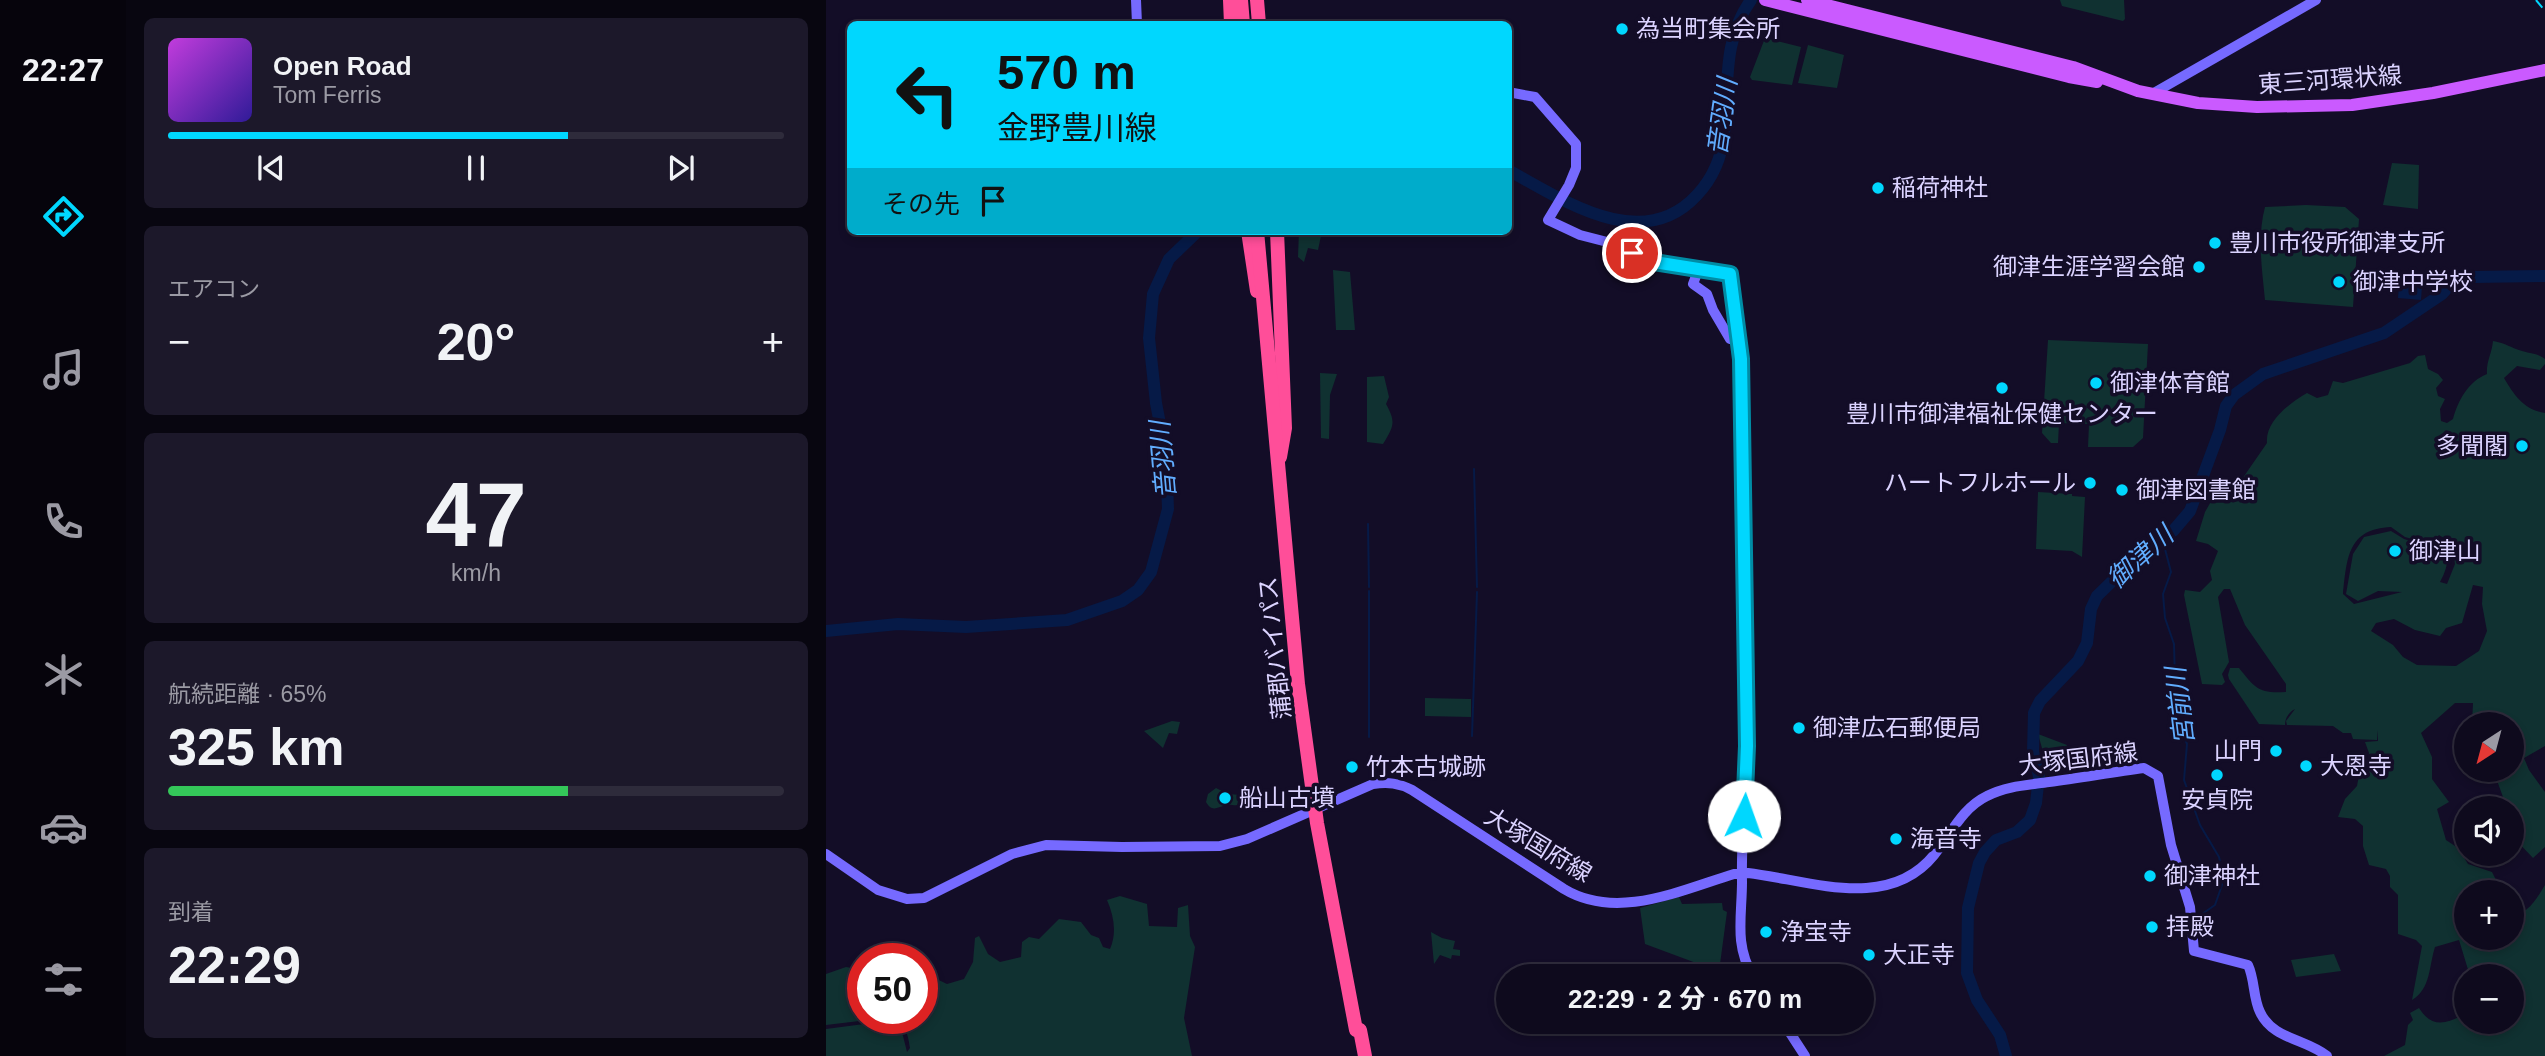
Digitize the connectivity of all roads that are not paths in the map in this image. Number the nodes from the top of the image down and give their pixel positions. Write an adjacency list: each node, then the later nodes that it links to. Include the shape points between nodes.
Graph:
1 (1136, 0): 8 (main road)
2 (1230, 0): 9 (highway)
3 (1239, 0): 10 (highway)
4 (1256, 0): 11 (highway)
5 (1765, 0): 13 (main road, 東三河環状線, via 2069,78)
6 (1807, 0): 13 (main road, 東三河環状線, via 2073,67)
7 (2316, 0): 15 (main road)
8 (1137, 21)
9 (1231, 21)
10 (1241, 21)
11 (1259, 21)
12 (2545, 70): 15 (main road, 東三河環状線, via 2365,103 2299,107 2198,103)
13 (2119, 85): 15 (main road, 東三河環状線)
14 (1512, 93): 20 (main road, via 1535,97 1576,144 1576,168 1548,220 1654,262)
15 (2152, 94)
16 (1249, 235): 21 (highway, bridge)
17 (1259, 235): 21 (highway, 蒲郡バイパス, bridge)
18 (1259, 235): 23 (highway, 蒲郡バイパス, bridge)
19 (1277, 235): 23 (highway, via 1285,428)
20 (1699, 268): 22 (main road, via 1693,284 1707,294); 25 (main road, via 1730,274 1741,359 1747,759)
21 (1264, 323): 27 (highway, 蒲郡バイパス, bridge, via 1301,708 1321,850)
22 (1730, 339)
23 (1280, 460): 27 (highway, 蒲郡バイパス, bridge, via 1312,772)
24 (826, 854): 25 (main road, 大塚国府線, via 878,890 906,899 924,898 1012,854 1046,845 1220,846 1386,782 1404,785 1564,889 1589,900 1633,903)
25 (1741, 873): 26 (main road, via 1740,946); 31 (main road, 大塚国府線, via 1857,889 1883,887 1922,868 1964,813 1997,791 2144,768 2158,776 2171,845 2190,906 2194,951 2248,965 2257,1006 2266,1022)
26 (1748, 964)
27 (1358, 1030): 29 (highway, 蒲郡バイパス)
28 (1791, 1034): 30 (main road)
29 (1363, 1056)
30 (1805, 1056)
31 (2327, 1056)

